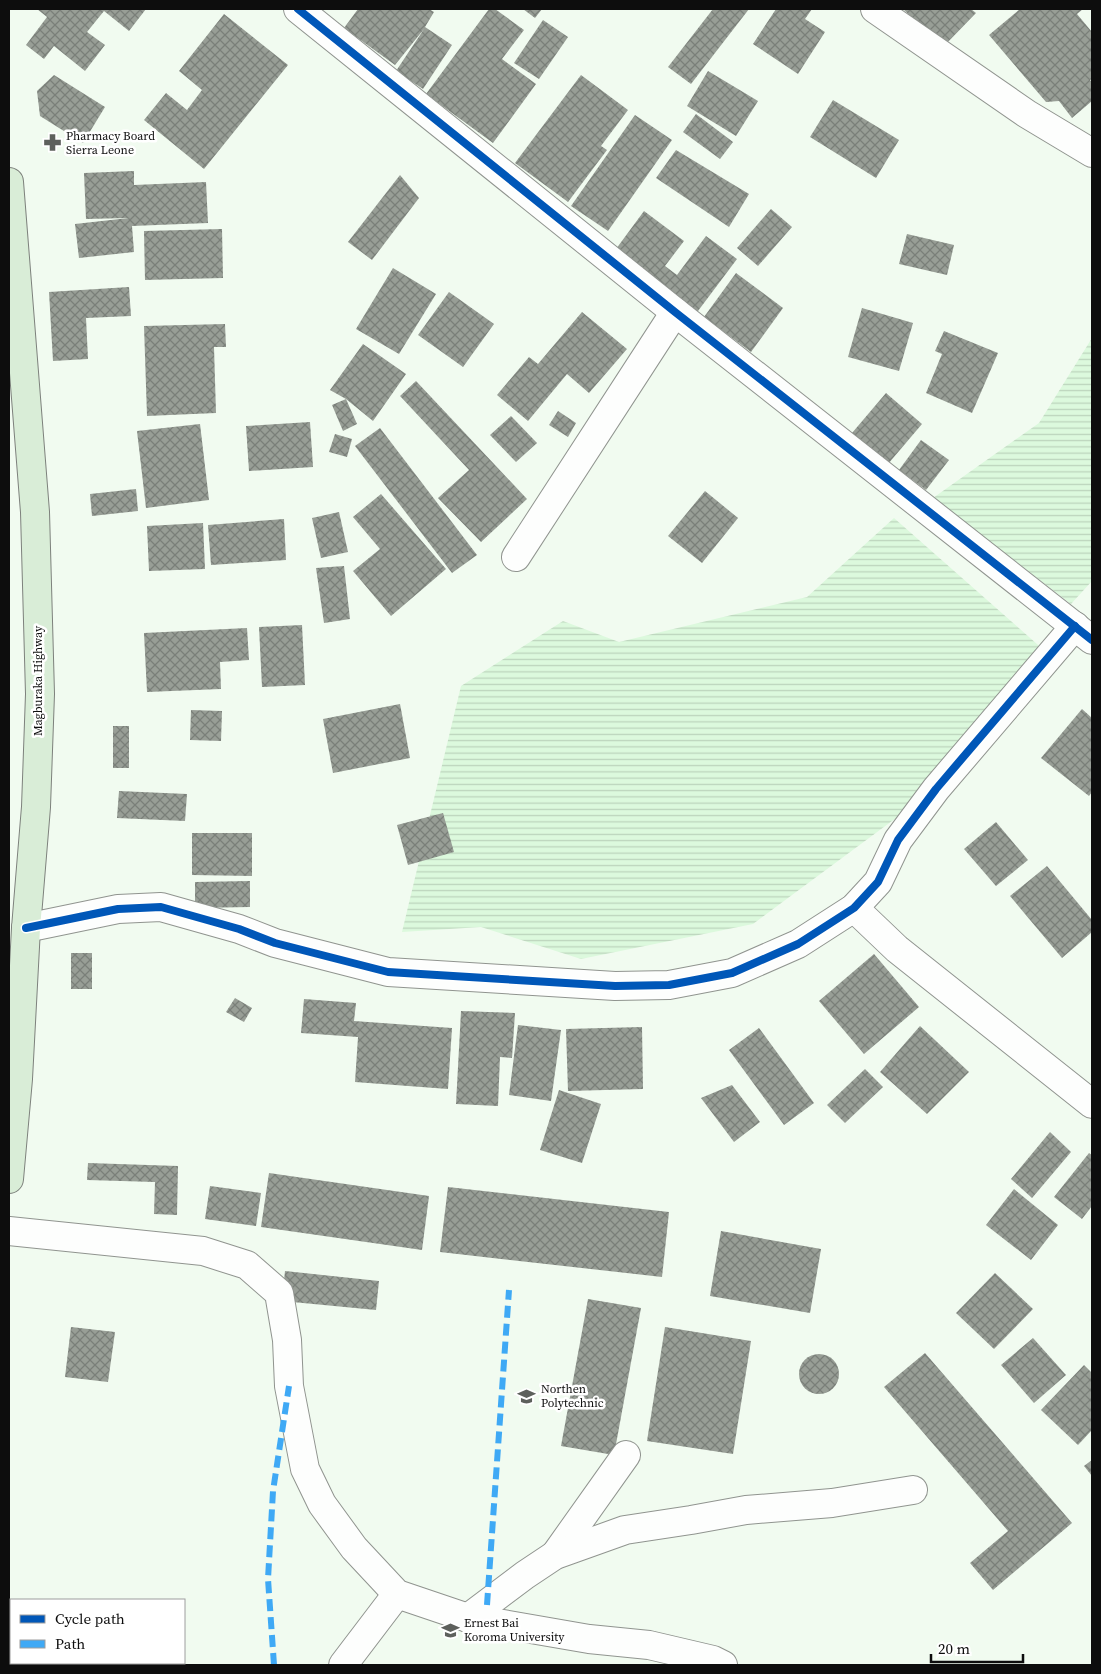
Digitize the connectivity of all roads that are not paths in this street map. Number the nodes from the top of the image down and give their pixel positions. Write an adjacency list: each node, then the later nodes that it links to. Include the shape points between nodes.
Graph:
1 (298, 9): 5 (street)
2 (875, 9): 3 (street, via 1027,114)
3 (1092, 153)
4 (9, 182): 9 (main road, Magburaka Highway, via 35,512 40,694 36,808)
5 (676, 312): 6 (street); 7 (street)
6 (516, 556)
7 (1084, 633): 8 (street, via 936,789 898,840 878,882)
8 (854, 908): 9 (street, via 798,944 732,973 669,985 615,986 388,972 276,943 161,907 118,909); 10 (street, via 897,949)
9 (26, 928): 11 (main road, Magburaka Highway)
10 (1092, 1104)
11 (9, 1180)
12 (9, 1231): 16 (street, via 203,1251 247,1265 279,1293 287,1340 289,1386 305,1469 322,1504 349,1541)
13 (626, 1456): 15 (street)
14 (913, 1490): 15 (street, via 832,1503 746,1510 625,1530)
15 (555, 1555): 17 (street)
16 (397, 1594): 17 (street); 18 (street)
17 (468, 1618): 19 (street, via 649,1645)
18 (343, 1665)
19 (723, 1665)

